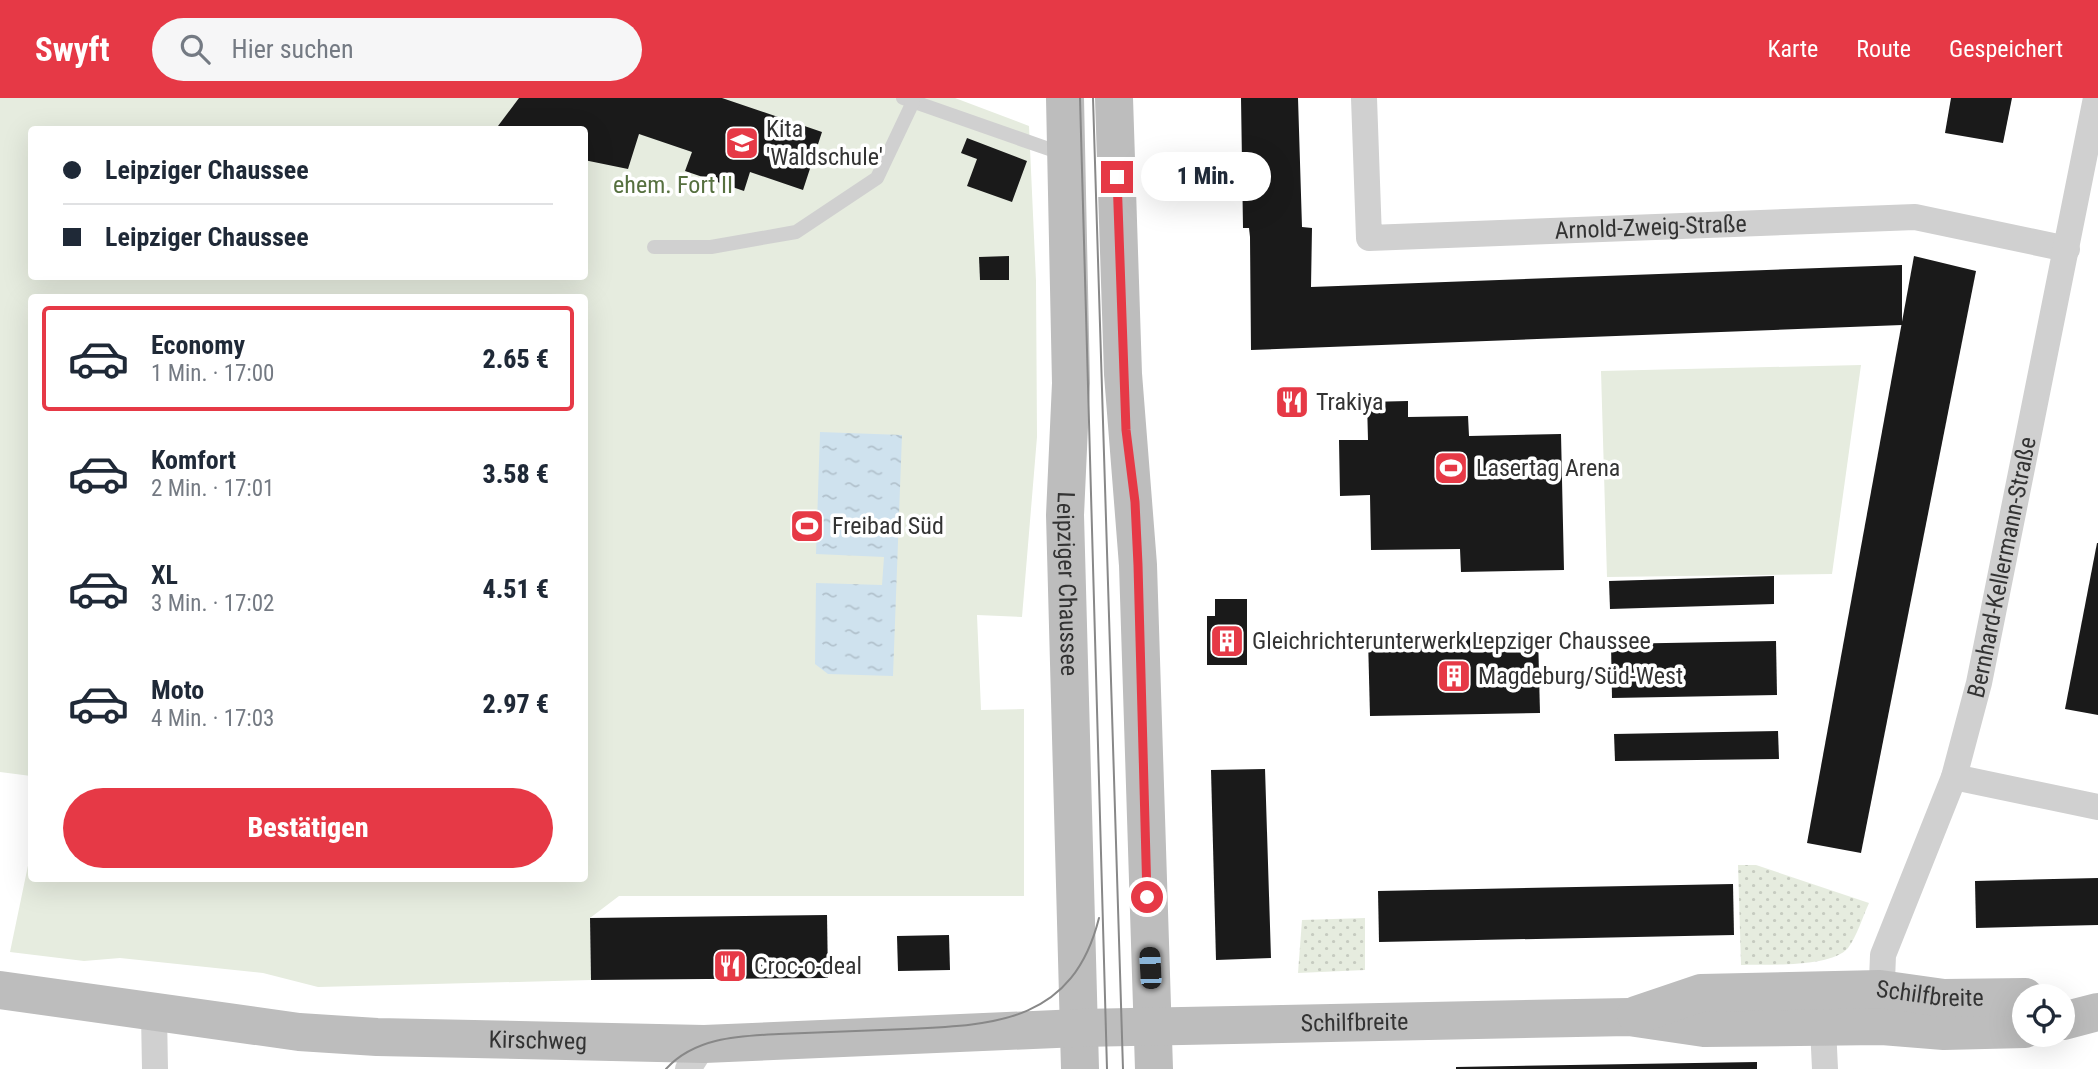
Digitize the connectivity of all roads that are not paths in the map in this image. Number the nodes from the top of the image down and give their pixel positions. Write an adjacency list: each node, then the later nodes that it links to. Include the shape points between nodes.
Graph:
1 (1065, 98): 6 (main road, Leipziger Chaussee)
2 (1114, 98): 19 (main road, via 1123,374 1137,540)
3 (1364, 98): 8 (street, Arnold-Zweig-Straße, via 1369,238 1915,217)
4 (2096, 98): 8 (street, Bernhard-Kellermann-Straße)
5 (908, 100): 6 (lane, via 1049,149); 7 (lane, via 877,178 796,232 711,247)
6 (1066, 148): 21 (main road, Leipziger Chaussee, via 1072,383 1065,515)
7 (654, 247)
8 (2067, 249): 9 (street, Bernhard-Kellermann-Straße, via 1979,683)
9 (1954, 777): 10 (street); 14 (street, Bernhard-Kellermann-Straße, via 1883,955)
10 (2098, 807)
11 (0, 990): 16 (main road, Kirschweg)
12 (2012, 997): 14 (main road, Schilfbreite, via 1944,998)
13 (2075, 1005): 15 (main road)
14 (1881, 1008): 17 (main road, Schilfbreite, via 1701,993); 20 (main road, Schilfbreite); 22 (main road, Schilfbreite, via 1944,1031)
15 (2098, 1010): 18 (main road)
16 (154, 1014): 23 (main road, Kirschweg, via 299,1032); 24 (street)
17 (1629, 1017): 19 (main road, Schilfbreite); 20 (main road, Schilfbreite, via 1703,1028)
18 (2075, 1017)
19 (1153, 1027): 21 (main road, Schilfbreite); 26 (main road)
20 (1823, 1027): 27 (street)
21 (1079, 1028): 23 (main road, Kirschweg); 25 (main road, Leipziger Chaussee)
22 (2012, 1029)
23 (696, 1057)
24 (155, 1069)
25 (1080, 1069)
26 (1154, 1069)
27 (1825, 1069)

